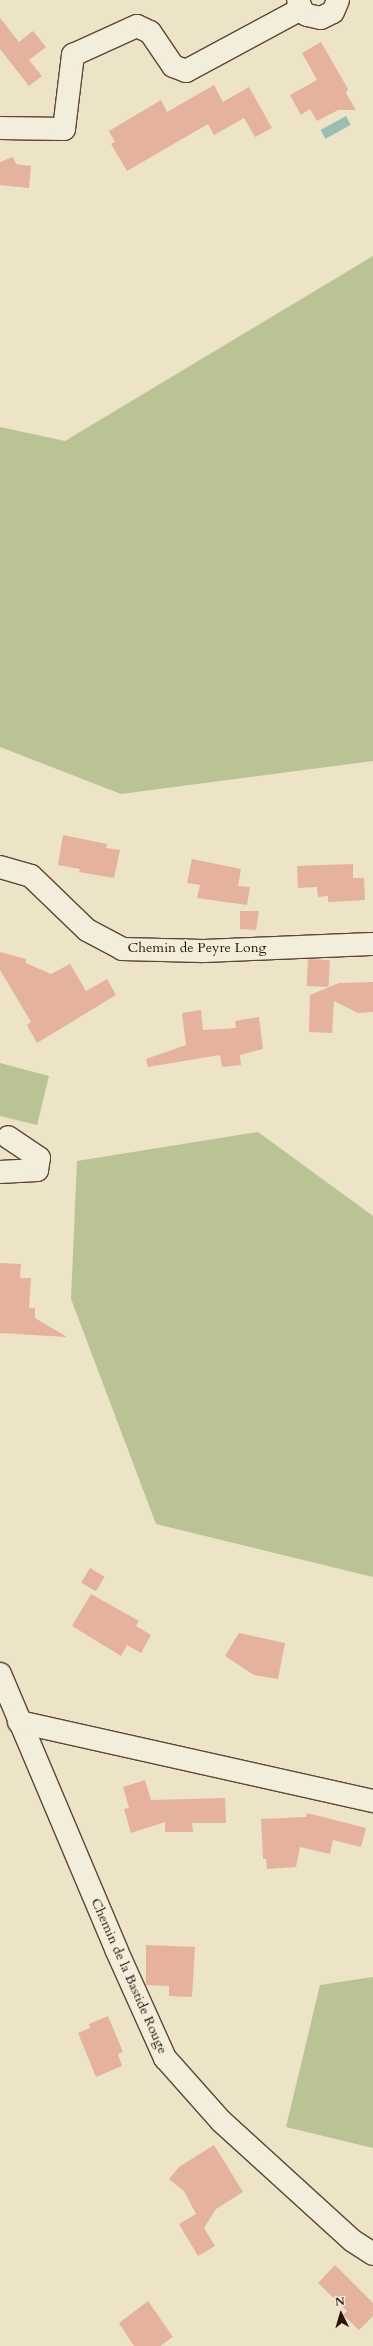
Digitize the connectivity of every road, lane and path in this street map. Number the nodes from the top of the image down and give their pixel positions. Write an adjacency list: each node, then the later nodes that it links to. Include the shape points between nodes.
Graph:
1 (338, 0): 2 (street, via 333,12 321,18 307,15)
2 (300, 4): 3 (street, via 186,71 173,66 150,32 137,26 73,55 64,129)
3 (0, 128)
4 (0, 867): 5 (street, Chemin de Peyre Long, via 31,876 87,930 122,949 203,951)
5 (373, 944)
6 (8, 1138): 7 (street, via 40,1158 37,1170)
7 (0, 1172)
8 (0, 1674): 9 (street, Chemin de la Bastide Rouge)
9 (19, 1722): 10 (street); 11 (street, Chemin de la Bastide Rouge, via 165,2058 221,2121 353,2241)
10 (373, 1801)
11 (373, 2254)

